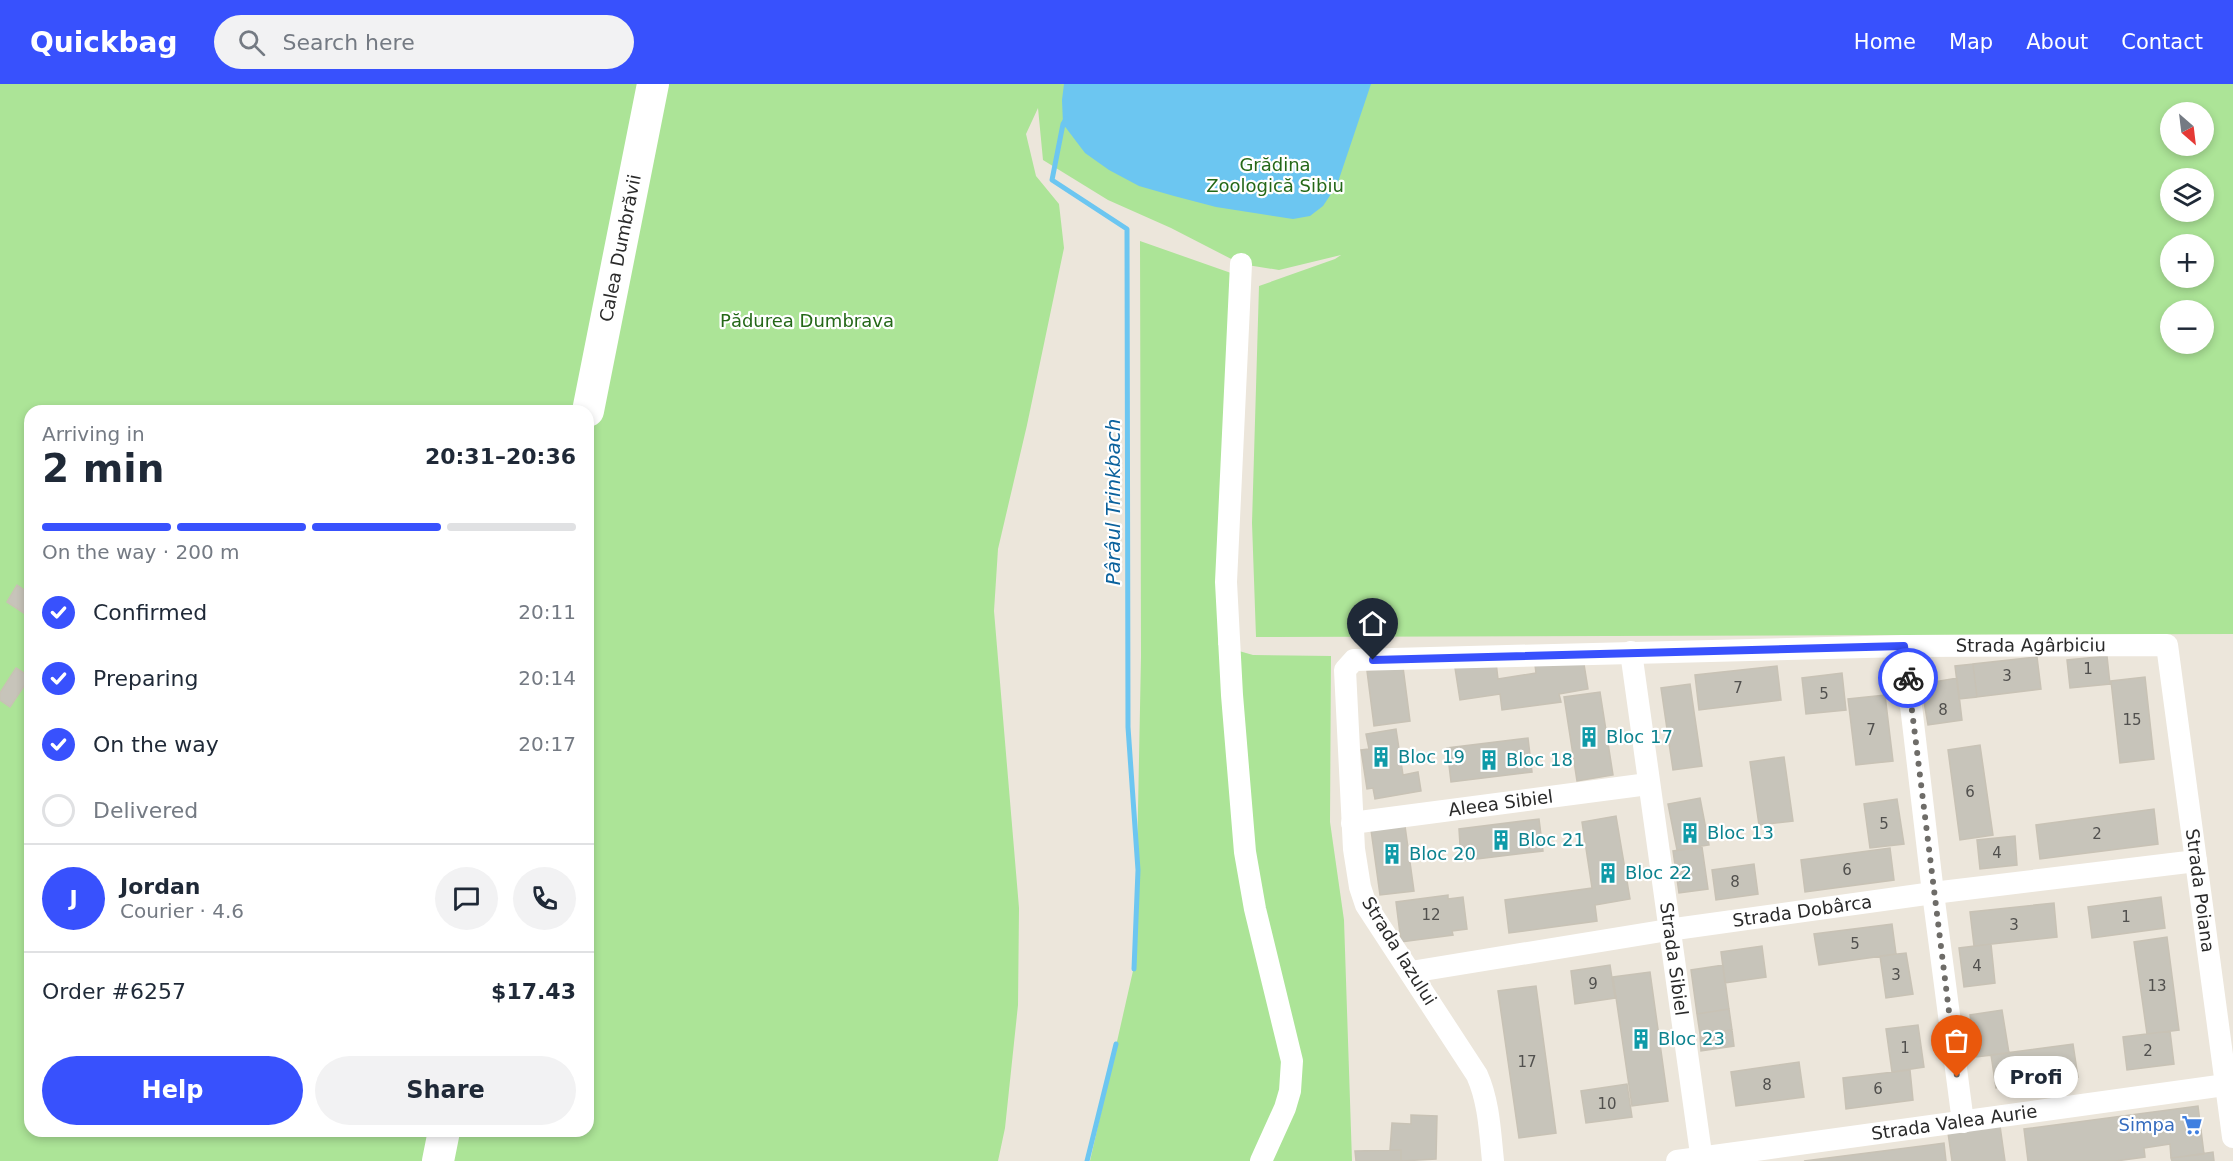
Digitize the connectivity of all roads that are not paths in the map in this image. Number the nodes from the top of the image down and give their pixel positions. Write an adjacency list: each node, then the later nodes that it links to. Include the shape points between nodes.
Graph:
1 (654, 84): 3 (main road, Calea Dumbrăvii)
2 (1241, 264): 20 (street, via 1226,582 1232,695 1245,852 1292,1068 1285,1108)
3 (589, 405)
4 (2167, 645): 5 (street, Strada Agârbiciu); 10 (street, Strada Poiana)
5 (1904, 646): 6 (street, Strada Agârbiciu); 11 (street)
6 (1631, 652): 7 (street, Strada Agârbiciu); 8 (street, Strada Sibiel)
7 (1354, 660): 9 (street, Strada Iazului, via 1345,670)
8 (1648, 784): 9 (street, Aleea Sibiel); 12 (street, Strada Sibiel)
9 (1352, 823): 13 (street, Strada Iazului, via 1356,867 1366,905)
10 (2196, 861): 11 (street, Strada Dobârca); 14 (street, Strada Poiana)
11 (1933, 893): 12 (street, Strada Dobârca); 15 (street)
12 (1668, 930): 13 (street, Strada Dobârca); 18 (street, Strada Sibiel)
13 (1411, 972): 21 (street, Strada Iazului, via 1483,1089)
14 (2230, 1085): 15 (street, Strada Valea Aurie); 17 (street, Strada Poiana)
15 (1963, 1122): 18 (street, Strada Valea Aurie)
16 (443, 1137): 19 (main road)
17 (2233, 1137)
18 (1702, 1159): 22 (street, Strada Valea Aurie)
19 (438, 1161)
20 (1261, 1161)
21 (1493, 1161)
22 (1677, 1161)

